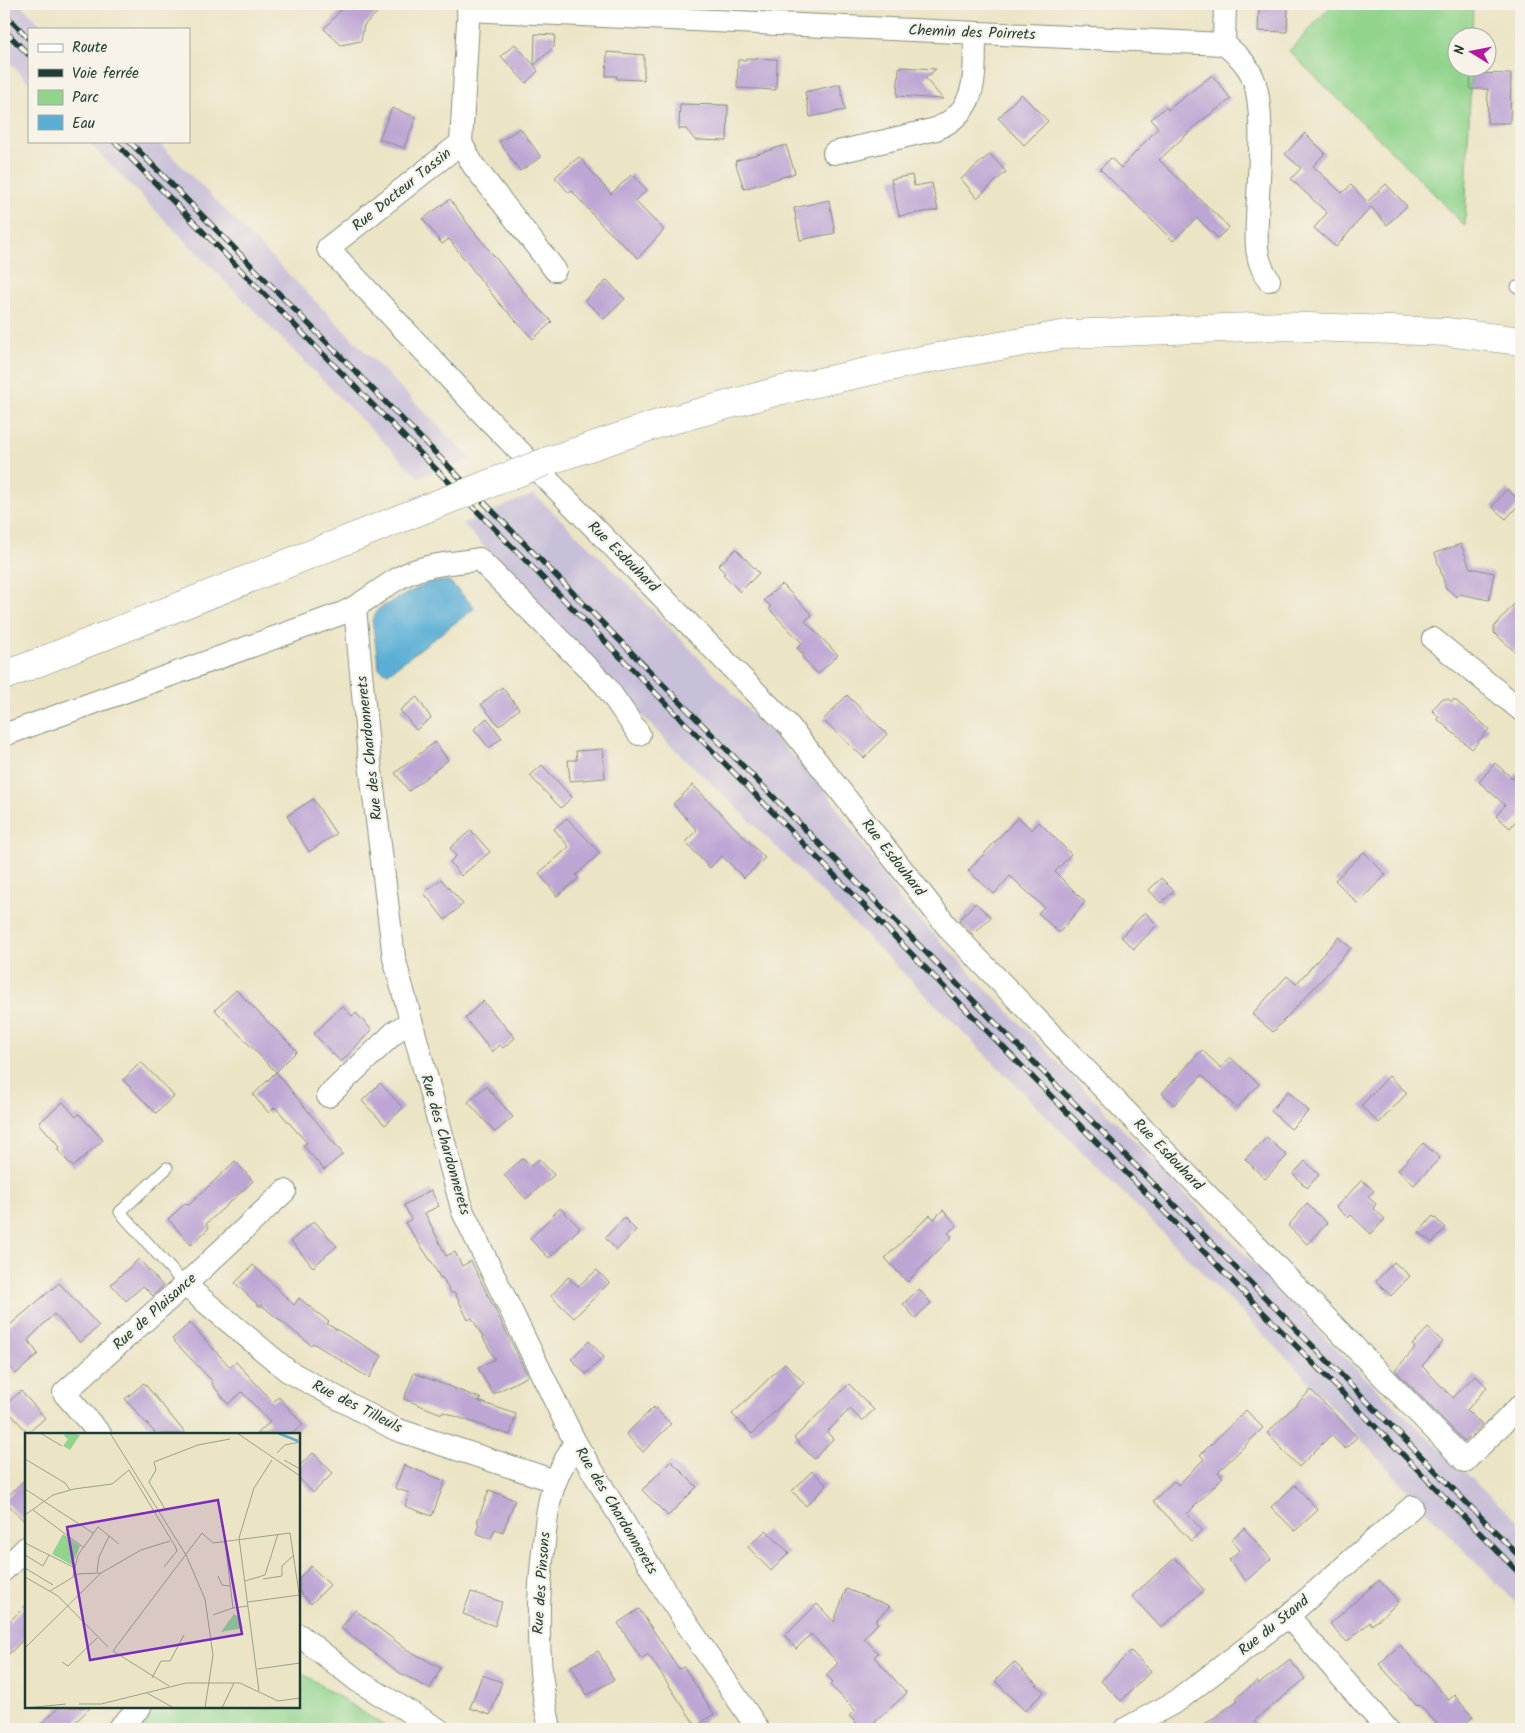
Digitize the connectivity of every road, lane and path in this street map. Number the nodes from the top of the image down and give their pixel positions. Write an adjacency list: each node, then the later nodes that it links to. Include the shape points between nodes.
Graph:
1 (1225, 4): 4 (street)
2 (468, 7): 3 (street, Chemin des Poirrets); 5 (street, Rue Docteur Tassin)
3 (975, 33): 4 (street, Chemin des Poirrets); 6 (street, via 973,85 968,102 949,124)
4 (1224, 44): 9 (street, via 1248,68 1260,103 1256,228 1260,269)
5 (461, 143): 7 (street, Rue Docteur Tassin); 8 (street, via 473,165)
6 (834, 153)
7 (328, 248): 22 (street, Rue Esdouhard, via 484,415 789,726 950,930 1465,1461)
8 (555, 270)
9 (1269, 280)
10 (1521, 341): 13 (main road, bridge, via 1447,332 1281,326 1068,334 927,359 778,391 661,423 545,462)
11 (355, 608): 15 (street, via 387,585 416,570 479,559 606,685); 16 (street); 17 (street, Rue des Chardonnerets, via 394,958)
12 (1433, 639): 14 (street)
13 (4, 676)
14 (1521, 710)
15 (639, 734)
16 (4, 736)
17 (411, 1022): 18 (street, via 396,1030); 24 (street, Rue des Chardonnerets, via 462,1212)
18 (328, 1096)
19 (167, 1168): 21 (lane, via 120,1212)
20 (285, 1191): 21 (street, Rue de Plaisance)
21 (185, 1285): 23 (street, Rue de Plaisance, via 64,1393); 25 (street, Rue des Tilleuls, via 288,1372 395,1429)
22 (1521, 1405)
23 (99, 1433)
24 (575, 1442): 25 (street, Rue des Pinsons); 35 (street, Rue des Chardonnerets, via 663,1588)
25 (555, 1481): 34 (street, Rue des Pinsons, via 546,1522 537,1628 539,1667)
26 (1412, 1508): 29 (street, Rue du Stand)
27 (25, 1549): 28 (street)
28 (4, 1570)
29 (1288, 1616): 36 (street, Rue du Stand, via 1177,1701); 37 (street)
30 (300, 1636): 33 (street, via 358,1681)
31 (139, 1708): 32 (street)
32 (118, 1729)
33 (438, 1729)
34 (550, 1729)
35 (758, 1729)
36 (1126, 1729)
37 (1387, 1729)

